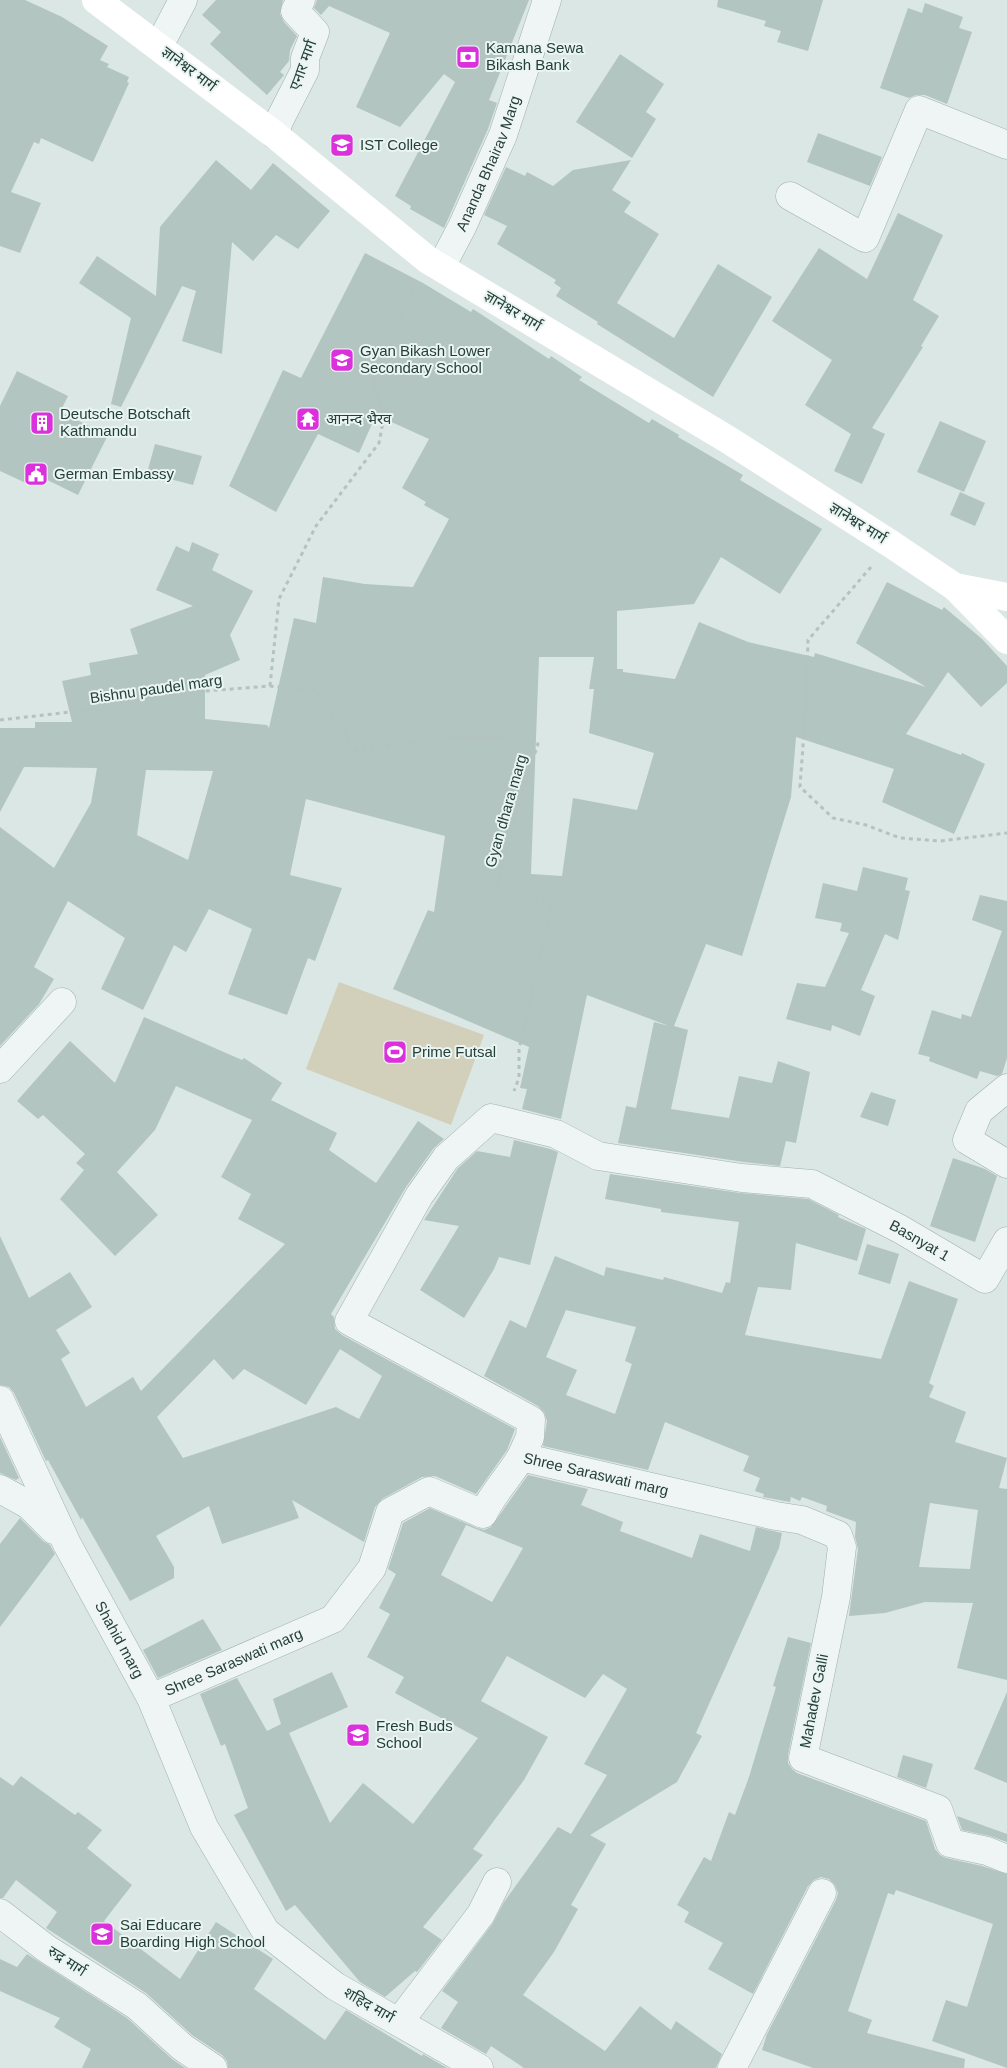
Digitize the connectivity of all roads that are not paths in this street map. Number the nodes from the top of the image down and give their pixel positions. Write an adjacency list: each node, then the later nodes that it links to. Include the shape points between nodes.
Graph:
1 (96, 0): 5 (main road, ज्ञानेश्वर मार्ग)
2 (183, 0): 5 (street)
3 (301, 0): 6 (street, एनार मार्ग, via 296,11 315,32 305,58 305,70)
4 (547, 0): 9 (street, Ananda Bhairav Marg, via 503,135 462,227)
5 (159, 46): 6 (main road, ज्ञानेश्वर मार्ग)
6 (275, 135): 9 (main road, ज्ञानेश्वर मार्ग)
7 (1007, 144): 8 (street, via 918,110 865,238)
8 (790, 196)
9 (435, 263): 10 (main road, ज्ञानेश्वर मार्ग, via 727,439)
10 (956, 587): 11 (main road, ज्ञानेश्वर मार्ग); 12 (main road, ज्ञानेश्वर मार्ग)
11 (1007, 597)
12 (1007, 640)
13 (62, 1002): 14 (street)
14 (0, 1069)
15 (1007, 1088): 16 (street, via 979,1111 967,1140)
16 (1007, 1164)
17 (1007, 1241): 19 (street, Basnyat 1, via 985,1279 900,1229 812,1184 742,1178 598,1156 556,1134 491,1118 446,1158 419,1196 348,1321 531,1420 530,1437)
18 (0, 1400): 22 (street, Shahid marg)
19 (521, 1457): 21 (street, Shree Saraswati marg); 23 (street, Shree Saraswati marg, via 483,1514 429,1491 390,1512 372,1568 334,1619)
20 (0, 1490): 22 (street, via 29,1505)
21 (802, 1520): 24 (street, Mahadev Galli, via 838,1535 842,1547 836,1597 803,1758 938,1809 950,1844)
22 (67, 1544): 23 (street, Shahid marg)
23 (151, 1698): 28 (street, Shahid marg, via 204,1826)
24 (1007, 1859)
25 (497, 1882): 29 (street, via 480,1914)
26 (822, 1893): 32 (street)
27 (0, 1913): 30 (street, रुद्र मार्ग, via 47,1949 137,2006 182,2047)
28 (266, 1932): 29 (street, शहिद मार्ग, via 335,1986)
29 (399, 2022): 31 (street, शहिद मार्ग)
30 (213, 2068)
31 (479, 2068)
32 (732, 2068)

